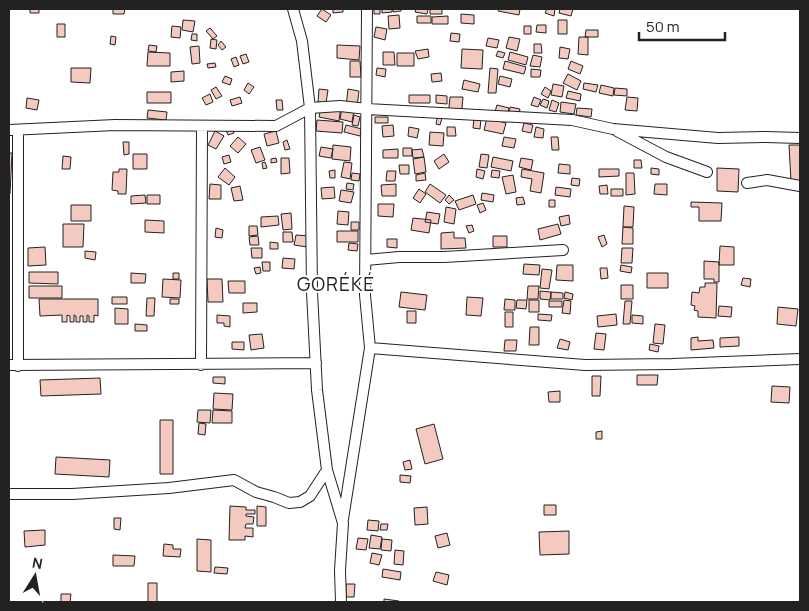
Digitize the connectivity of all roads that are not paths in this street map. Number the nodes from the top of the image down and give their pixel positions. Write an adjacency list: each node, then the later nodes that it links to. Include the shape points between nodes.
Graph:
1 (294, 9): 3 (street, via 302,41)
2 (367, 9): 4 (street)
3 (310, 108): 4 (street, via 340,106); 5 (street, via 276,126); 16 (street)
4 (367, 109): 6 (street, via 572,120); 13 (street)
5 (202, 126): 7 (street, via 115,125); 17 (street)
6 (613, 129): 8 (street, via 718,138); 9 (street, via 666,157)
7 (14, 130): 18 (street)
8 (800, 138)
9 (707, 172)
10 (747, 182): 11 (street, via 767,180)
11 (800, 186)
12 (563, 250): 13 (street)
13 (366, 260): 14 (street, via 365,294)
14 (370, 348): 15 (street, via 586,365); 21 (street)
15 (800, 359)
16 (316, 363): 17 (street); 19 (street)
17 (202, 365): 18 (street)
18 (13, 366)
19 (327, 470): 20 (street, via 310,496 289,504 234,480 169,488); 21 (street)
20 (9, 494)
21 (343, 523): 22 (street)
22 (341, 602)

